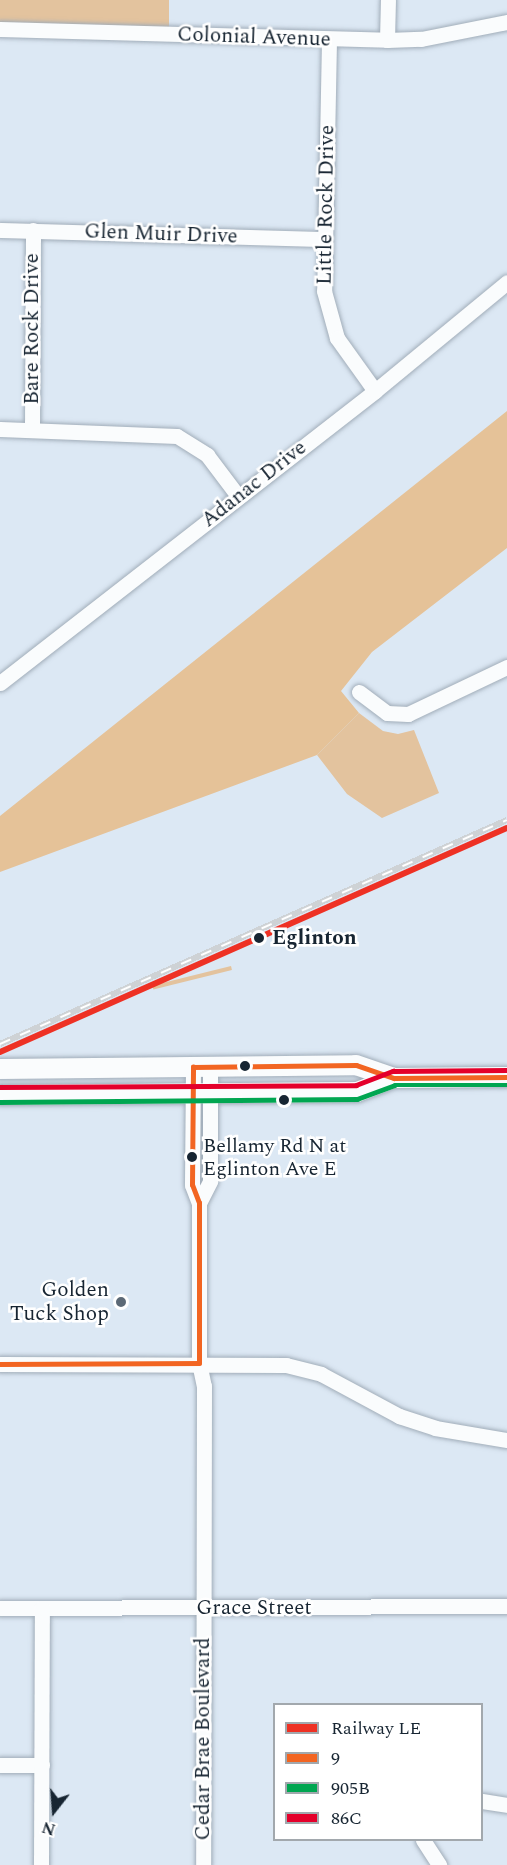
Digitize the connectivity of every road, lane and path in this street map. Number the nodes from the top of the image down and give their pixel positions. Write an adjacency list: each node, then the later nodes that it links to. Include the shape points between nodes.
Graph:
1 (388, 0): 5 (street)
2 (507, 22): 5 (street, Colonial Avenue, via 421,39)
3 (0, 29): 4 (street, Colonial Avenue)
4 (329, 40): 5 (street, Colonial Avenue); 8 (street, Little Rock Drive)
5 (387, 40)
6 (0, 230): 7 (street, Glen Muir Drive)
7 (33, 230): 8 (street, Glen Muir Drive); 11 (street, Bare Rock Drive)
8 (322, 239): 10 (street, Little Rock Drive, via 324,291 337,338)
9 (507, 282): 10 (street, Adanac Drive)
10 (375, 391): 13 (street, Adanac Drive)
11 (32, 428): 12 (street); 13 (street, via 177,436 207,455)
12 (0, 429)
13 (238, 496): 15 (street, Adanac Drive)
14 (507, 667): 16 (street, via 408,714 387,713)
15 (0, 683)
16 (359, 692)
17 (201, 1067): 18 (main road); 20 (main road, via 356,1065); 21 (street, Cedar Brae Boulevard)
18 (0, 1069)
19 (507, 1077): 20 (main road)
20 (394, 1078): 21 (main road, via 357,1092)
21 (201, 1093): 22 (main road); 23 (street, Cedar Brae Boulevard, via 192,1185 199,1203)
22 (0, 1095)
23 (199, 1363): 24 (street); 25 (street, via 272,1363 301,1368 321,1374 399,1416 435,1428); 29 (street, Cedar Brae Boulevard, via 204,1386)
24 (0, 1364)
25 (507, 1440)
26 (507, 1606): 29 (street, Grace Street)
27 (0, 1608): 28 (street, Grace Street)
28 (42, 1608): 29 (street, Grace Street); 31 (street)
29 (204, 1608): 36 (street, Cedar Brae Boulevard)
30 (0, 1765): 31 (street)
31 (42, 1765): 35 (street)
32 (483, 1801): 33 (street)
33 (507, 1805)
34 (424, 1841): 37 (street)
35 (41, 1865)
36 (203, 1865)
37 (439, 1865)

